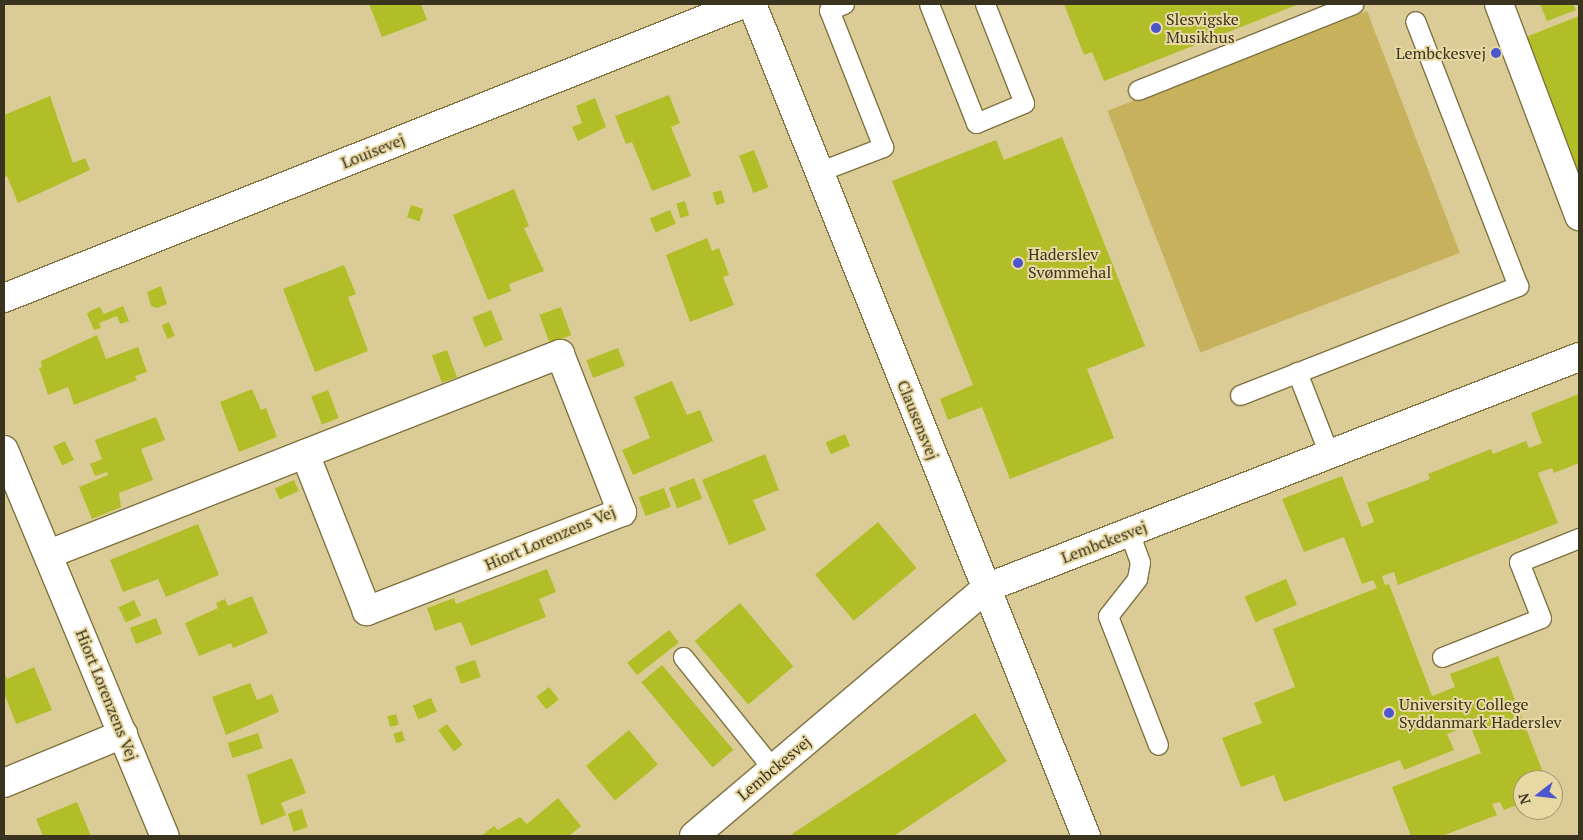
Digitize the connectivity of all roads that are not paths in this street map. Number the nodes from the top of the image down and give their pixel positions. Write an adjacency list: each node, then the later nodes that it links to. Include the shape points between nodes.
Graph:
1 (743, 4): 12 (street, Louisevej)
2 (752, 4): 10 (street, Clausensvej)
3 (844, 4): 10 (lane, via 829,10 883,146)
4 (929, 4): 5 (lane, via 976,122 1024,103)
5 (985, 4)
6 (1353, 4): 9 (lane)
7 (1499, 4): 11 (street)
8 (1415, 22): 14 (lane, via 1518,286)
9 (1138, 90)
10 (818, 172): 22 (street, Clausensvej)
11 (1579, 216)
12 (4, 298)
13 (1579, 357): 18 (street, Lembckesvej)
14 (1297, 372): 15 (lane); 18 (lane)
15 (1240, 395)
16 (4, 450): 21 (street, Hiort Lorenzens Vej)
17 (305, 454): 17 (street, Hiort Lorenzens Vej, via 560,354 622,512 367,611); 21 (street, Hiort Lorenzens Vej)
18 (1329, 454): 19 (street, Lembckesvej)
19 (1129, 532): 22 (street, Lembckesvej); 26 (lane, via 1140,562 1137,580 1108,616)
20 (1579, 538): 24 (lane, via 1519,562 1541,618)
21 (49, 554): 25 (street, Hiort Lorenzens Vej)
22 (986, 588): 27 (street, Lembckesvej); 31 (street, Clausensvej)
23 (683, 657): 27 (lane)
24 (1442, 657)
25 (123, 734): 28 (street); 29 (street, Hiort Lorenzens Vej)
26 (1158, 745)
27 (773, 769): 30 (street, Lembckesvej)
28 (4, 783)
29 (165, 836)
30 (694, 836)
31 (1086, 836)

